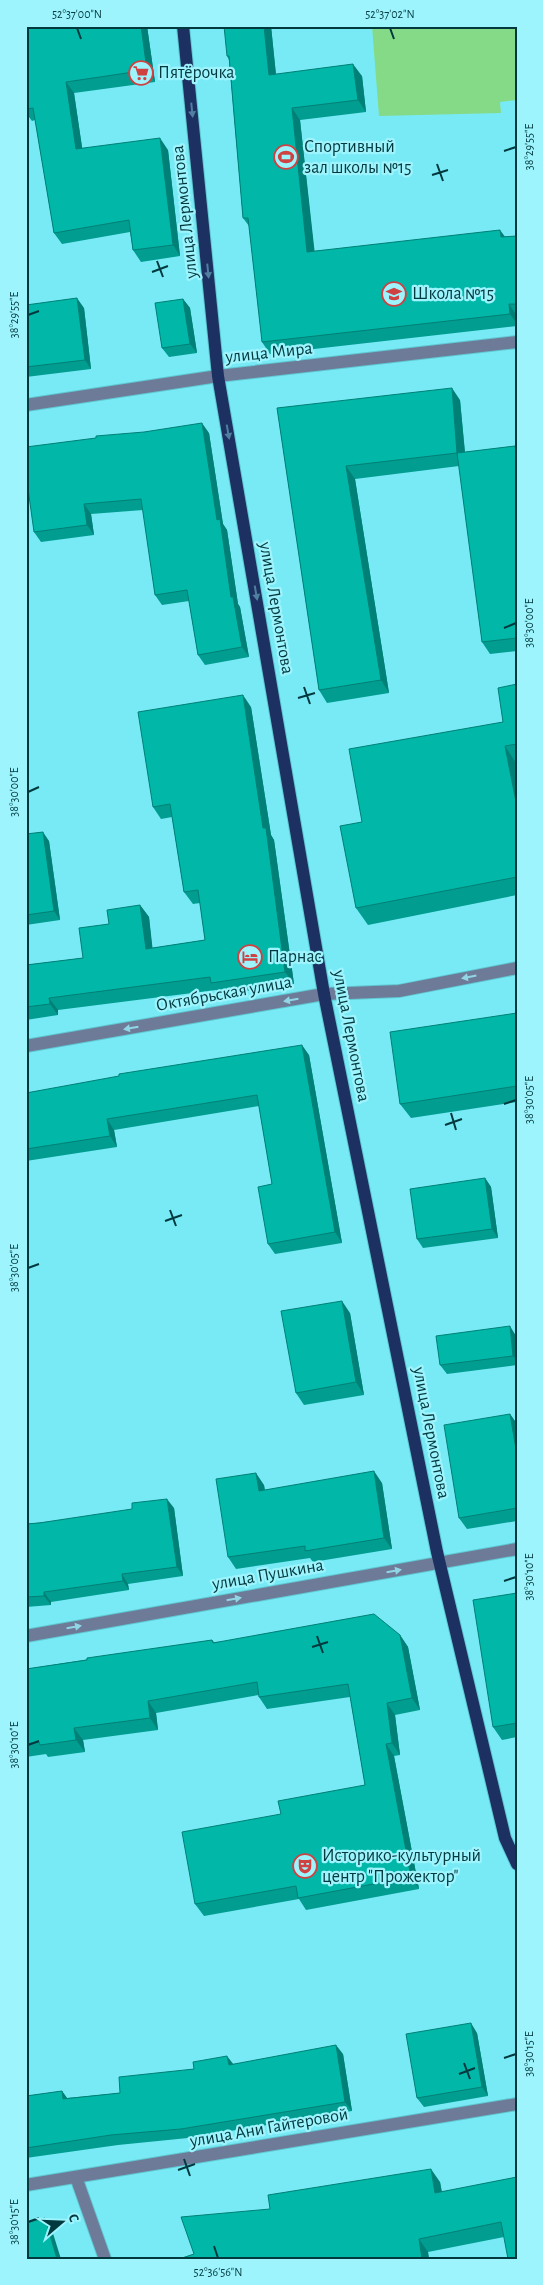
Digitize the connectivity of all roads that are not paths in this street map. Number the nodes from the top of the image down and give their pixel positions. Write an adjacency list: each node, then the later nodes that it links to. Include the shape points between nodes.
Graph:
1 (184, 26): 3 (main road, улица Лермонтова, one-way to 3)
2 (517, 342): 3 (street, улица Мира)
3 (218, 376): 4 (street, улица Мира); 6 (main road, улица Лермонтова, one-way to 6)
4 (26, 405)
5 (517, 968): 6 (street, Октябрьская улица, one-way to 6, via 399,991)
6 (324, 994): 7 (street, Октябрьская улица, one-way to 7); 9 (main road, улица Лермонтова)
7 (26, 1046)
8 (517, 1549): 9 (street, улица Пушкина)
9 (439, 1562): 10 (street, улица Пушкина, one-way to 9); 11 (main road, улица Лермонтова, via 505,1838)
10 (26, 1636)
11 (517, 1864)
12 (517, 2104): 13 (street, улица Ани Гайтеровой)
13 (76, 2177): 14 (street, улица Ани Гайтеровой); 15 (street)
14 (26, 2185)
15 (105, 2259)

